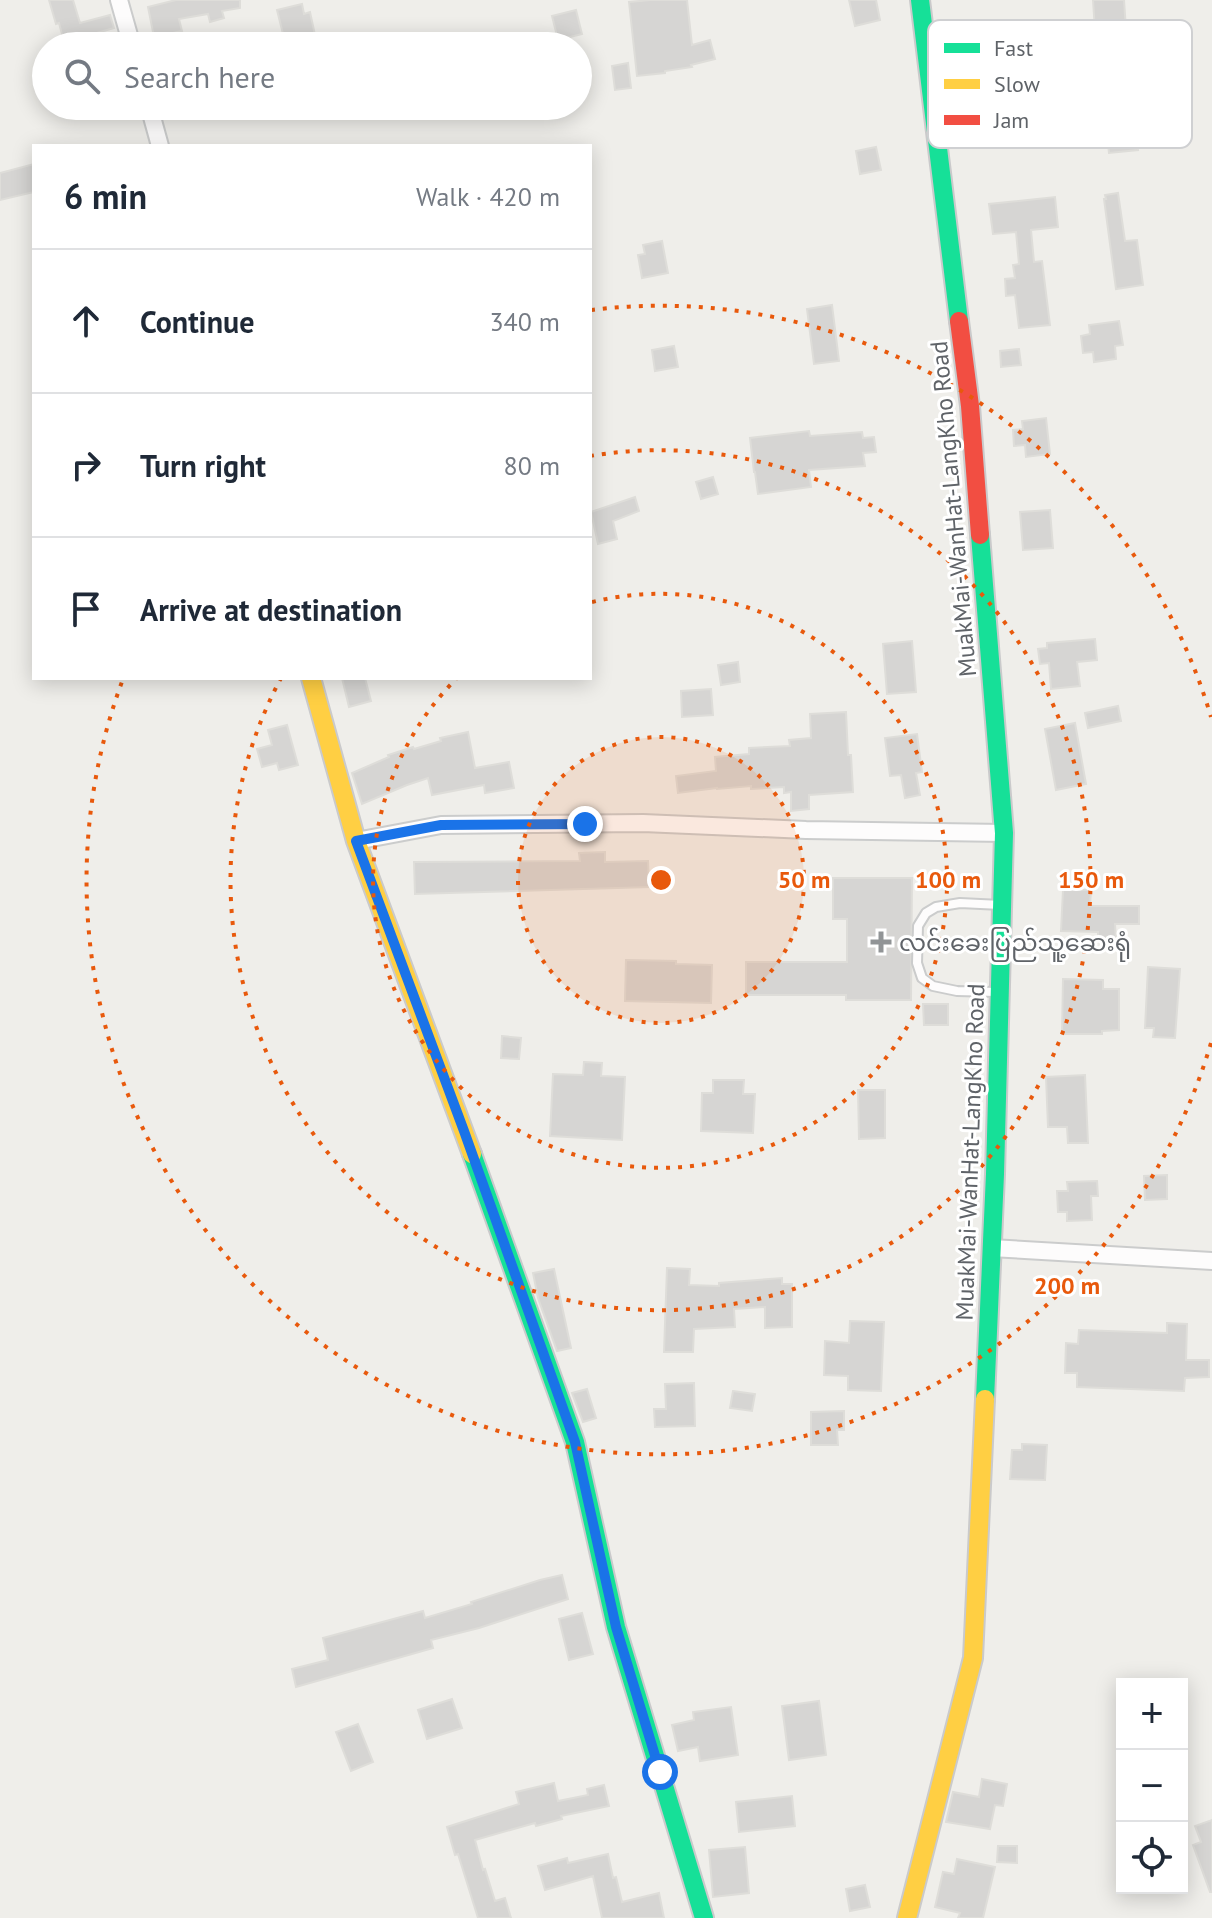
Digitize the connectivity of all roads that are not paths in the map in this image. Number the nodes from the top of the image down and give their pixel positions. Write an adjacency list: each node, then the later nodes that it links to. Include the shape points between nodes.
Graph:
1 (119, 0): 3 (street)
2 (920, 0): 4 (main road, MuakMai-WanHat-LangKho Road)
3 (128, 32)
4 (928, 65)
5 (153, 120): 6 (street)
6 (159, 144)
7 (938, 148): 9 (main road, MuakMai-WanHat-LangKho Road, via 970,406)
8 (312, 680): 10 (main road)
9 (1004, 833): 10 (street, via 643,823 441,825); 11 (main road, MuakMai-WanHat-LangKho Road)
10 (356, 841): 15 (main road, via 575,1442 616,1627)
11 (1002, 905): 12 (main road, MuakMai-WanHat-LangKho Road); 12 (lane, via 960,903 926,913 918,926 917,963 922,978 933,986)
12 (1000, 992): 13 (main road, MuakMai-WanHat-LangKho Road)
13 (991, 1248): 14 (street); 16 (main road, MuakMai-WanHat-LangKho Road, via 973,1658)
14 (1212, 1261)
15 (704, 1918)
16 (907, 1918)

